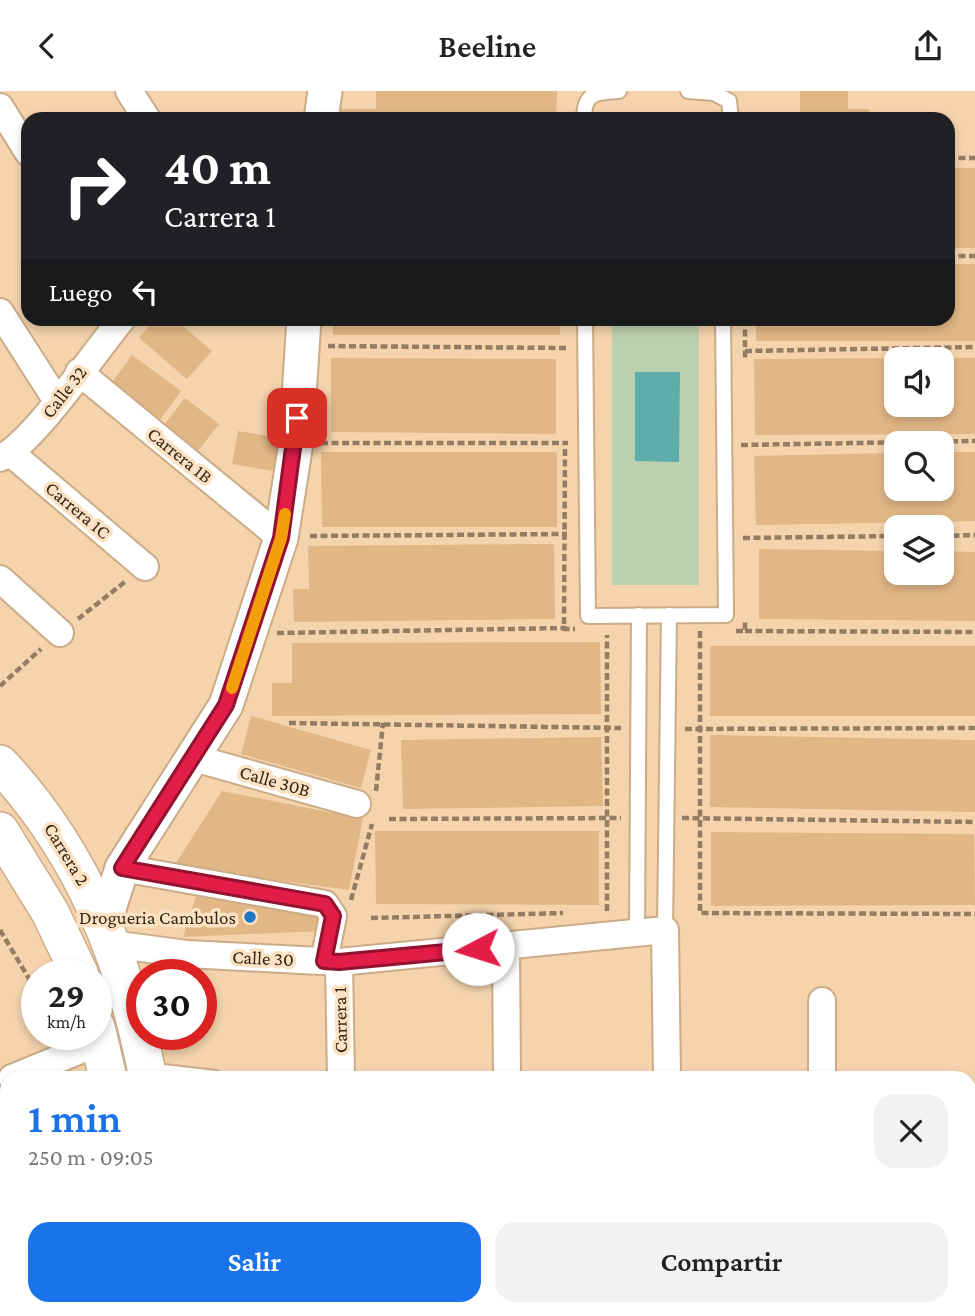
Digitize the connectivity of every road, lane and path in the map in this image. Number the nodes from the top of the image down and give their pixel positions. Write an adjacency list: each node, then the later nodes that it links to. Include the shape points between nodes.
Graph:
1 (129, 91): 6 (street)
2 (325, 91): 7 (street)
3 (619, 91): 8 (lane, via 587,97)
4 (688, 91): 9 (lane, via 722,96 729,101)
5 (0, 107): 10 (street)
6 (142, 112)
7 (322, 112)
8 (584, 112)
9 (730, 112)
10 (21, 141)
11 (955, 158): 12 (path)
12 (975, 158)
13 (975, 255): 14 (path)
14 (955, 256)
15 (0, 312): 28 (street)
16 (116, 326): 27 (street, Calle 32)
17 (304, 326): 41 (street)
18 (585, 326): 24 (lane)
19 (723, 326): 25 (lane)
20 (565, 338): 23 (path)
21 (323, 345): 23 (path)
22 (975, 347): 25 (path)
23 (565, 348): 24 (path); 26 (path)
24 (586, 348): 33 (lane)
25 (723, 352): 34 (lane)
26 (565, 362)
27 (79, 373): 28 (street, Calle 32); 41 (street, Carrera 1B)
28 (57, 401): 35 (street, Calle 32)
29 (565, 429): 32 (path)
30 (975, 441): 34 (path)
31 (313, 443): 32 (path)
32 (565, 443): 33 (path); 37 (path)
33 (587, 443): 36 (lane)
34 (724, 445): 42 (lane)
35 (6, 456): 43 (street, Carrera 1C)
36 (587, 533): 37 (path); 48 (lane)
37 (564, 534): 41 (path); 49 (path)
38 (975, 535): 40 (path)
39 (884, 536): 42 (path)
40 (954, 536)
41 (292, 537): 55 (street, via 226,705)
42 (725, 538): 47 (lane)
43 (145, 567)
44 (0, 579): 52 (street)
45 (639, 615): 46 (lane); 48 (lane); 68 (lane)
46 (669, 615): 47 (lane); 67 (lane)
47 (726, 615): 51 (path, via 745,631)
48 (587, 623): 49 (path); 49 (path)
49 (564, 629): 53 (path)
50 (596, 630): 62 (path, via 607,630 609,831 608,911)
51 (975, 632)
52 (60, 633)
53 (271, 633)
54 (289, 723): 57 (path, via 383,723)
55 (194, 758): 57 (street, Calle 30B); 59 (street)
56 (0, 764): 69 (main road, Carrera 2, via 52,827 80,871)
57 (369, 806): 60 (path)
58 (0, 831): 71 (main road, via 50,912)
59 (122, 868): 60 (street); 69 (street)
60 (337, 906): 72 (street, Carrera 1)
61 (566, 912): 65 (path)
62 (594, 912)
63 (700, 913): 64 (path)
64 (975, 914)
65 (372, 918)
66 (0, 930): 73 (path)
67 (665, 930): 68 (street, Calle 30); 82 (street)
68 (637, 931): 70 (street, Calle 30)
69 (108, 934): 72 (street, Calle 30, via 187,954); 79 (main road, Carrera 2)
70 (506, 946): 72 (street, Calle 30); 81 (street)
71 (72, 959)
72 (332, 962): 80 (street, Carrera 1)
73 (21, 965)
74 (822, 1001): 83 (street)
75 (68, 1050): 77 (street)
76 (101, 1050): 78 (main road)
77 (25, 1071)
78 (106, 1071)
79 (146, 1071)
80 (340, 1071)
81 (507, 1071)
82 (667, 1071)
83 (822, 1071)

